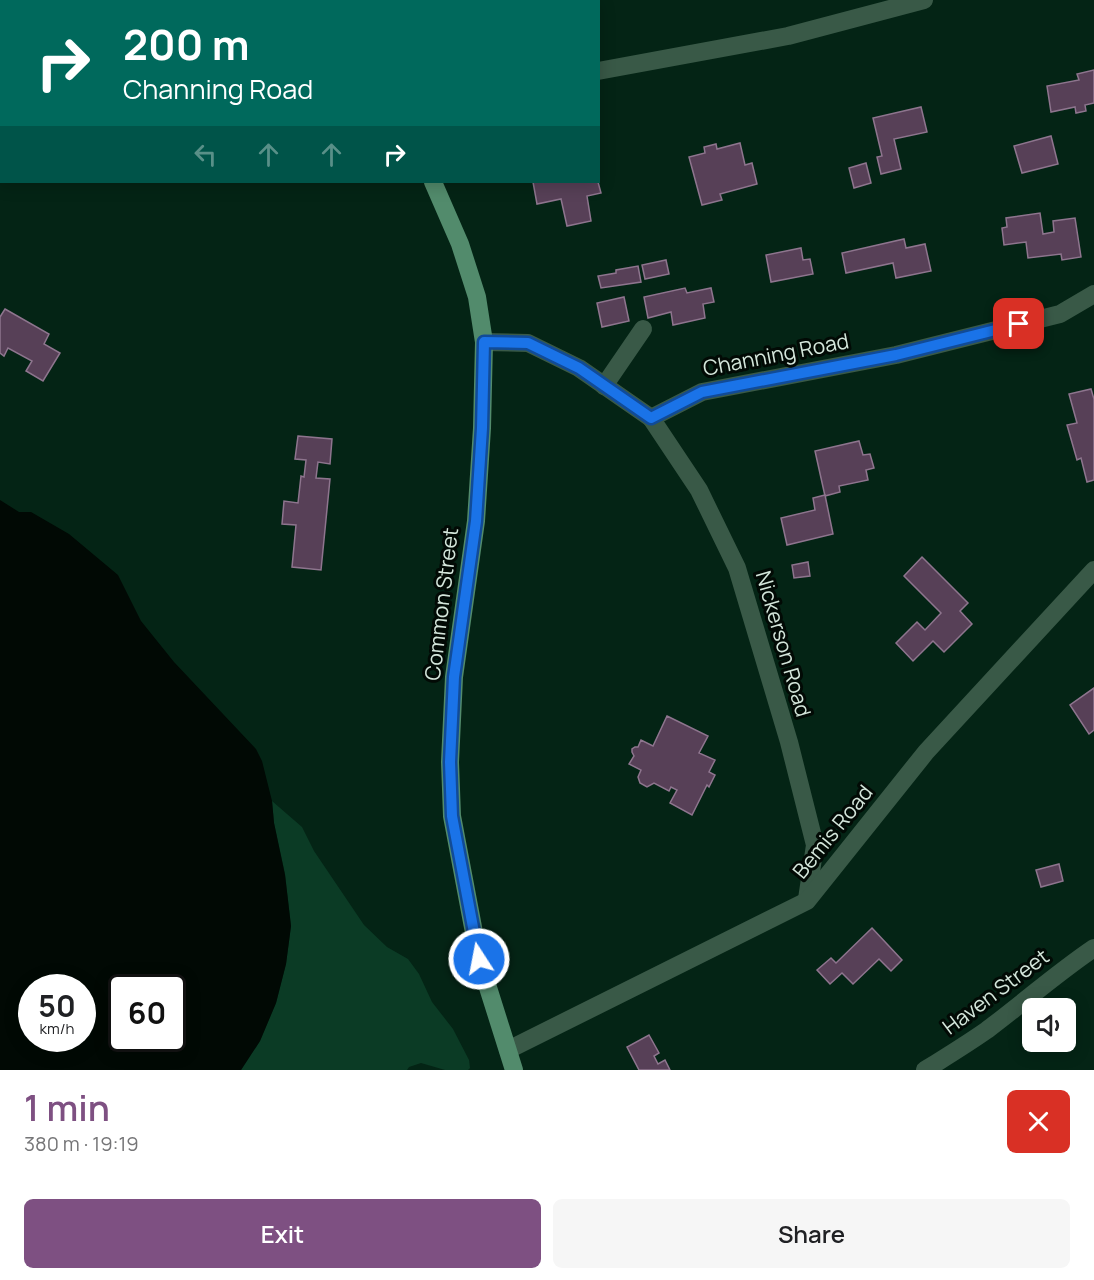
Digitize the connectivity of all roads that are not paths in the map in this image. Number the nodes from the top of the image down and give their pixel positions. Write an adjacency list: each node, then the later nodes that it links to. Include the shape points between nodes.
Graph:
1 (924, 0): 2 (street, via 788,36)
2 (600, 71)
3 (433, 183): 6 (main road, Common Street, via 460,244 477,297)
4 (1094, 294): 8 (street, Channing Road, via 1060,314 896,355 702,392)
5 (643, 329): 7 (street)
6 (484, 342): 7 (street, via 528,343 579,368); 12 (main road, Common Street, via 476,521 454,677 450,762 452,816 479,959)
7 (604, 386): 8 (street)
8 (651, 418): 10 (street, Nickerson Road, via 699,490 737,568 815,845)
9 (1094, 570): 10 (street, Bemis Road, via 926,752)
10 (807, 901): 12 (street, Bemis Road)
11 (1094, 948): 14 (street, Haven Street, via 988,1029)
12 (508, 1050): 13 (main road, Common Street)
13 (514, 1070)
14 (925, 1070)

